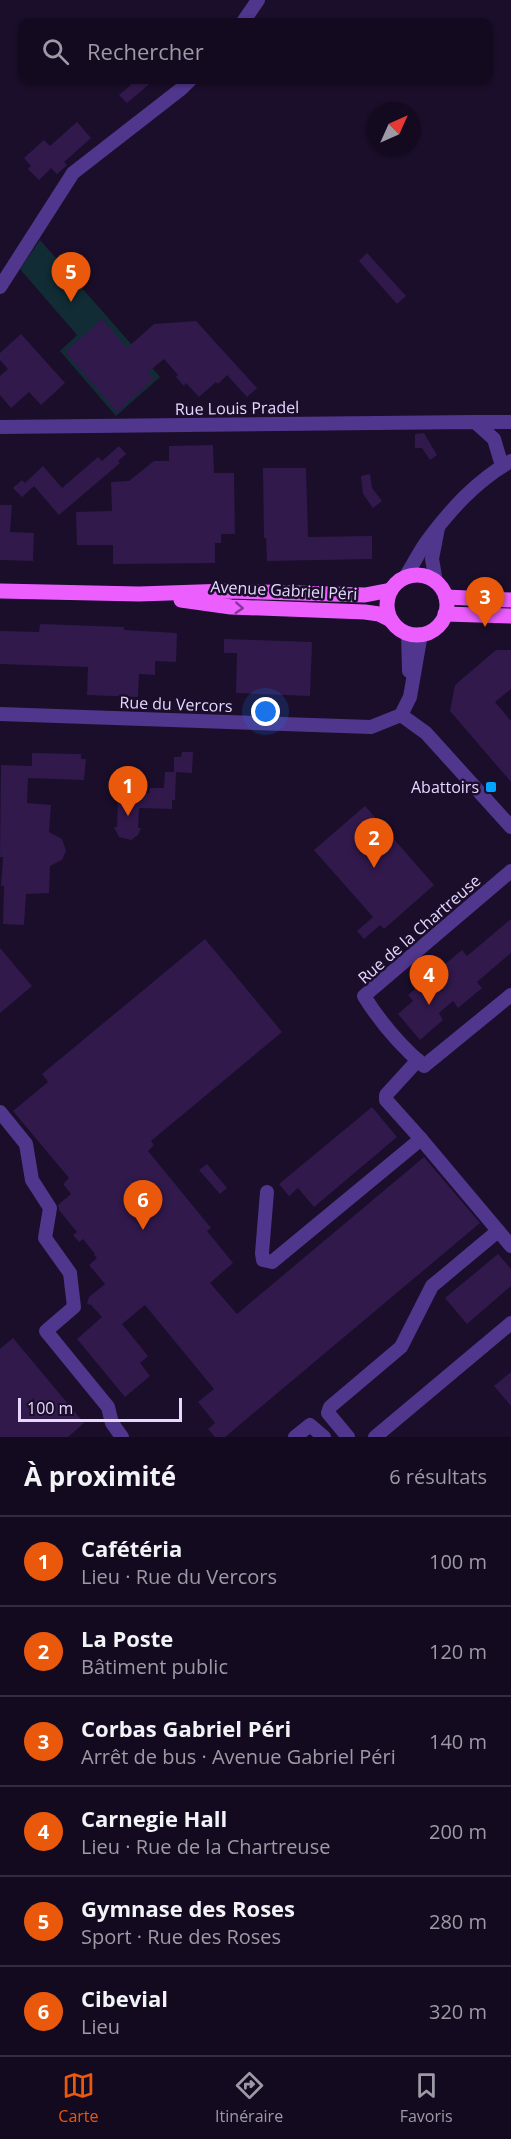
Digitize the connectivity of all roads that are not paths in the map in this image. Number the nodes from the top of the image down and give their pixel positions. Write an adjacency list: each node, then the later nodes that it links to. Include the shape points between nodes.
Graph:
1 (258, 0): 2 (street)
2 (246, 18)
3 (186, 84): 4 (street, via 73,173)
4 (0, 287)
5 (475, 422): 6 (street, Rue Louis Pradel); 7 (street, Rue Louis Pradel); 8 (street, via 494,439)
6 (511, 422)
7 (0, 427)
8 (506, 464): 9 (street, via 469,491)
9 (438, 528): 10 (street); 11 (street, via 432,559)
10 (405, 577): 11 (main road, via 425,576); 12 (main road)
11 (436, 582): 15 (main road)
12 (390, 590): 14 (main road, Avenue Gabriel Péri, via 365,595 228,591); 19 (main road, via 387,605)
13 (0, 591): 14 (main road, Avenue Gabriel Péri)
14 (139, 594): 19 (main road, Avenue Gabriel Péri, one-way to 19, via 231,607 365,612)
15 (446, 597): 16 (main road); 17 (main road)
16 (511, 600)
17 (445, 614): 18 (main road); 20 (main road, via 436,627)
18 (511, 616)
19 (391, 620): 20 (main road, via 401,630)
20 (415, 634): 22 (street, via 410,698)
21 (0, 714): 22 (street, Rue du Vercors, via 371,727)
22 (401, 715): 23 (street, via 426,733)
23 (511, 827)
24 (511, 871): 26 (street, Rue de la Chartreuse, via 364,996)
25 (511, 995): 26 (street, via 424,1066)
26 (418, 1060): 28 (street, via 386,1095 386,1100)
27 (0, 1112): 33 (street, via 26,1144 33,1180 50,1209 45,1238 70,1273 74,1307 46,1330 108,1407 112,1423)
28 (421, 1139): 29 (street, via 272,1262 263,1260 262,1253); 30 (street)
29 (267, 1192)
30 (498, 1231): 31 (street); 36 (street, via 432,1286 401,1347 330,1407 328,1413)
31 (511, 1246)
32 (511, 1323): 37 (street)
33 (122, 1437)
34 (295, 1437): 35 (street, via 310,1425)
35 (324, 1437)
36 (348, 1437)
37 (375, 1437)

